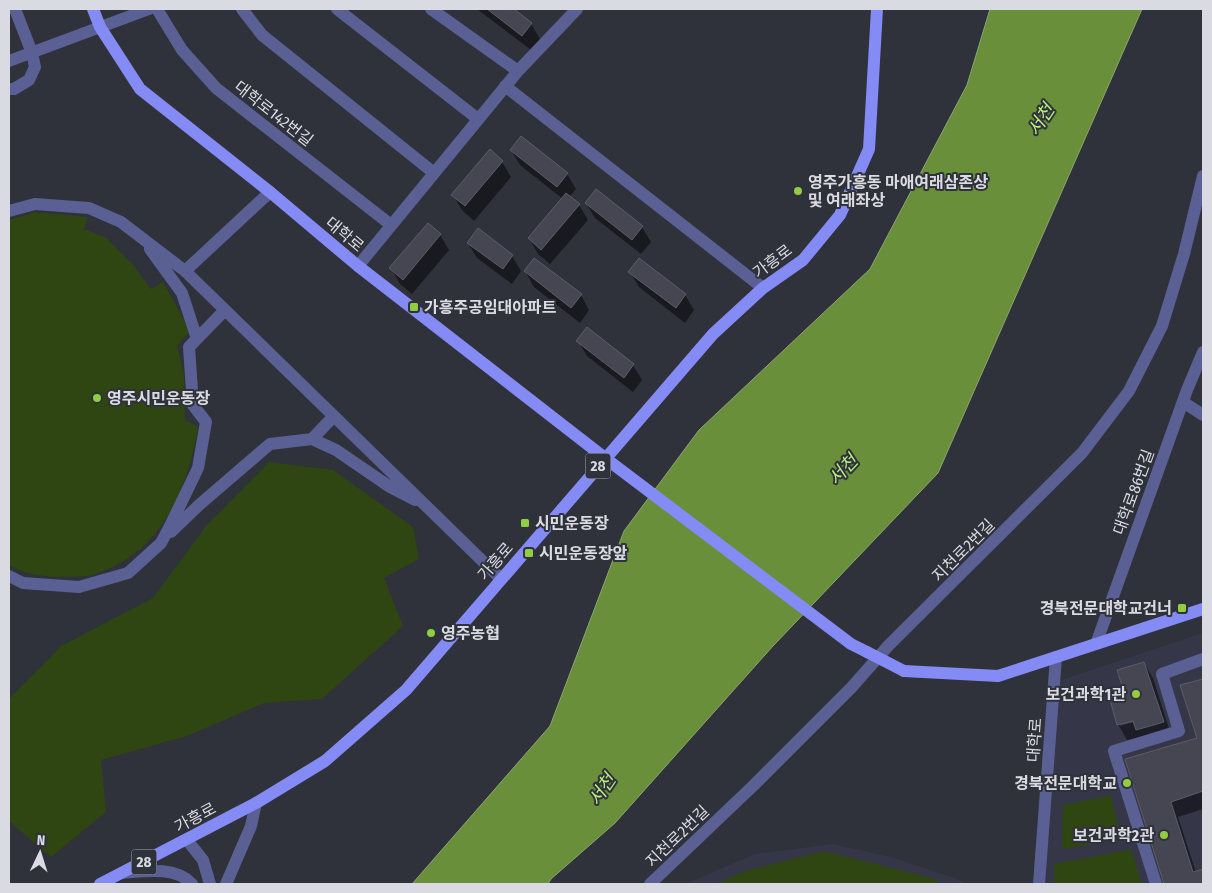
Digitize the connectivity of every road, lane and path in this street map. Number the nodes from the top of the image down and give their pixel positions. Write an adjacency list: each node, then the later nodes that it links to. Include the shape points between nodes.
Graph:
1 (15, 9): 11 (street)
2 (93, 9): 10 (main road, 대학로)
3 (149, 9): 10 (street)
4 (157, 9): 21 (street, 대학로142번길, via 182,50 216,88)
5 (242, 9): 17 (street, via 262,35)
6 (337, 9): 16 (street)
7 (431, 9): 13 (street)
8 (577, 9): 13 (street)
9 (877, 9): 25 (main road, 가흥로 / 28, via 869,149 840,215 802,260)
10 (100, 27): 11 (street); 19 (main road, 대학로, via 140,89)
11 (32, 53): 12 (street); 15 (street, via 35,67 29,80)
12 (9, 61)
13 (518, 71): 14 (street)
14 (504, 86): 16 (street); 25 (street)
15 (9, 89)
16 (478, 119): 17 (street)
17 (434, 172): 21 (street)
18 (1203, 176): 49 (street, 지천로2번길, via 1162,326 1129,391 1082,453 889,645 810,730)
19 (270, 192): 23 (main road, 대학로); 24 (street)
20 (9, 211): 22 (street, via 35,204 89,208 121,222)
21 (391, 225): 23 (street)
22 (144, 239): 24 (street); 27 (street, via 182,293)
23 (358, 266): 33 (main road, 대학로)
24 (185, 270): 26 (street)
25 (763, 288): 33 (main road, 가흥로 / 28, via 712,334)
26 (225, 310): 27 (street); 31 (street)
27 (197, 339): 35 (street, via 189,347 193,405 206,422 198,468)
28 (1203, 352): 29 (street, 대학로86번길)
29 (1183, 402): 30 (street); 39 (street, 대학로86번길)
30 (1203, 415)
31 (334, 416): 32 (street); 34 (street)
32 (312, 439): 34 (street, via 336,450 390,487); 35 (street, via 270,444 199,505)
33 (604, 458): 37 (main road, 가흥로 / 28); 40 (main road, 대학로, bridge, via 851,644 904,671 998,676)
34 (424, 504): 37 (street)
35 (161, 543): 36 (street, via 128,573 79,587 23,583)
36 (9, 576)
37 (501, 579): 42 (main road, 가흥로 / 28, via 406,690 325,761)
38 (1203, 609): 39 (main road)
39 (1096, 644): 40 (main road)
40 (1056, 658): 50 (street, 대학로)
41 (1203, 659): 51 (street, via 1162,674 1179,731 1114,752)
42 (256, 803): 43 (main road, 가흥로 / 28); 48 (street, via 251,826)
43 (187, 840): 44 (main road, 가흥로 / 28); 47 (street, via 203,860)
44 (122, 873): 45 (main road, 가흥로 / 28); 46 (street, via 166,872 188,879)
45 (100, 884)
46 (192, 884)
47 (210, 884)
48 (226, 884)
49 (650, 884)
50 (1039, 884)
51 (1156, 884)

